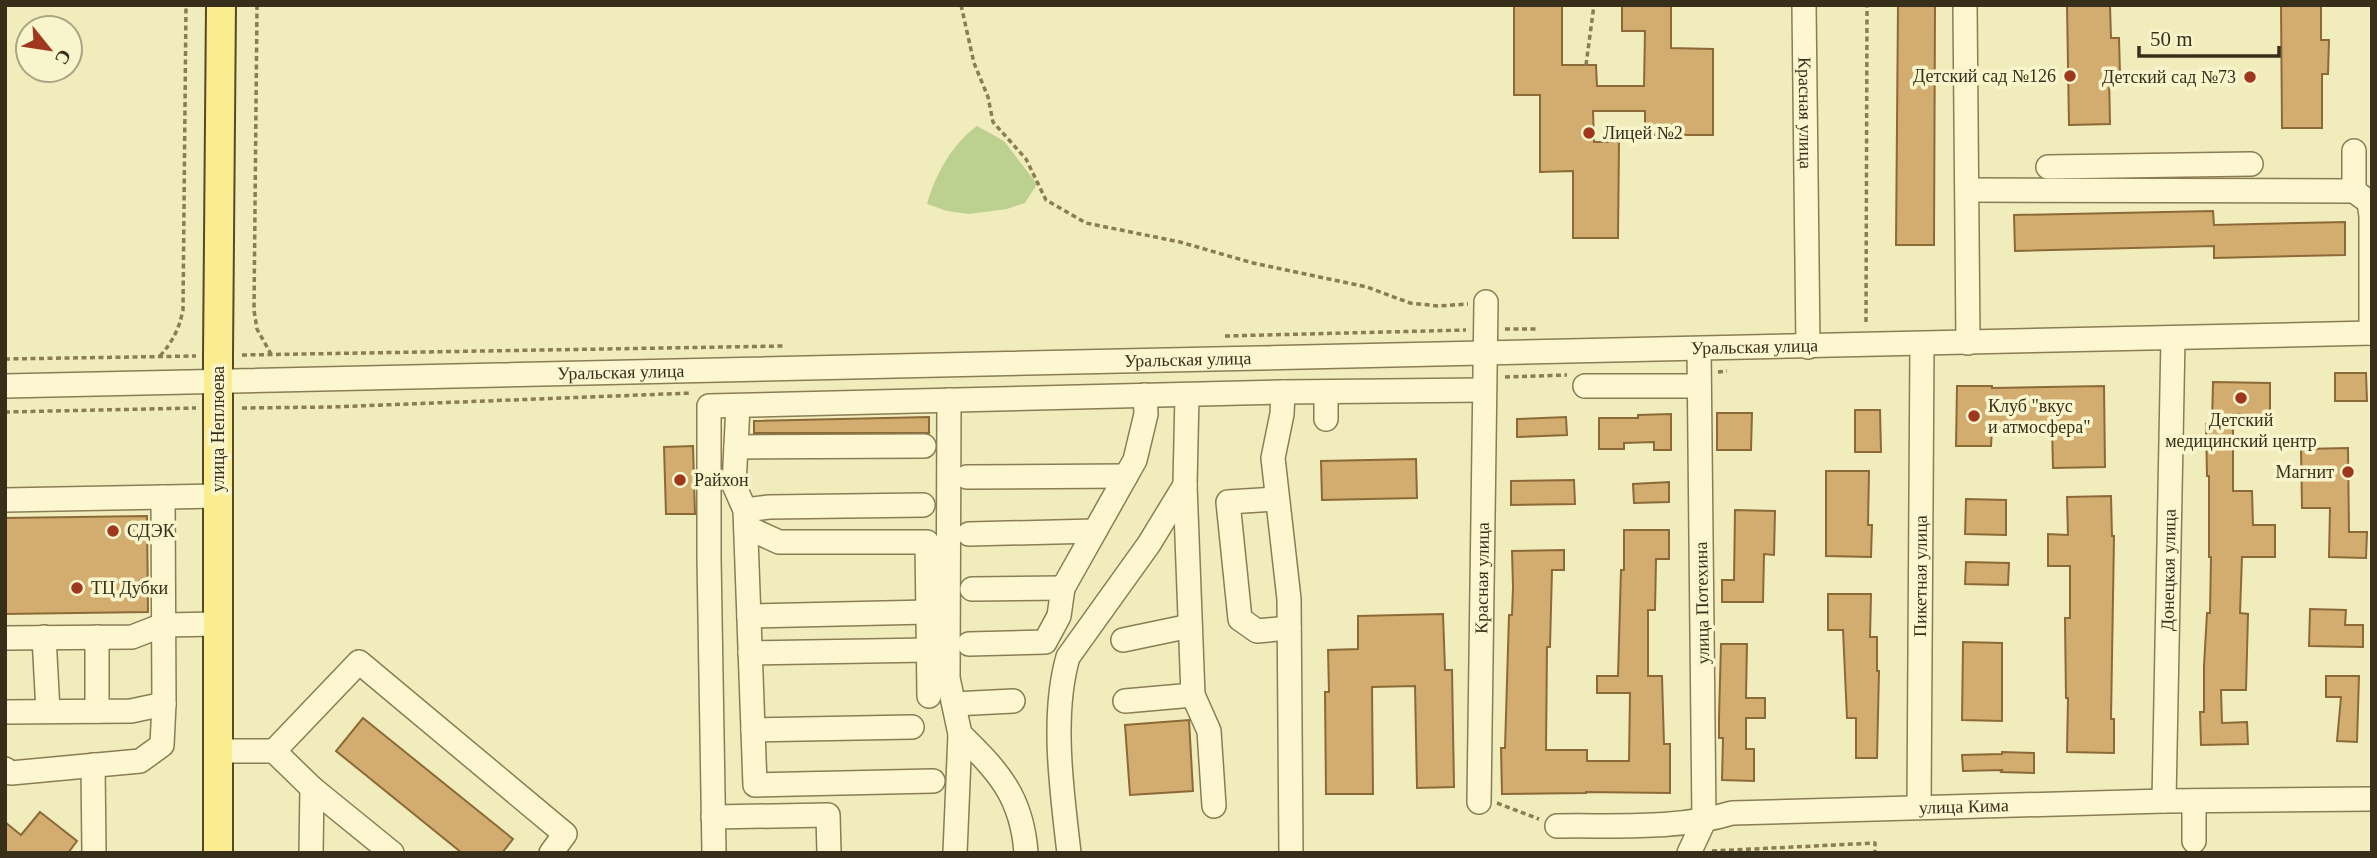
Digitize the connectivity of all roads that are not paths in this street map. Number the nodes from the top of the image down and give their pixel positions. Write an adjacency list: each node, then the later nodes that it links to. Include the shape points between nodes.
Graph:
1 (221, 5): 17 (main road, улица Неплюева)
2 (1804, 5): 14 (street, Красная улица)
3 (1965, 5): 6 (street)
4 (2354, 151): 8 (street)
5 (2046, 168): 6 (street); 7 (street); 7 (street, via 2251,158)
6 (1968, 190): 12 (street)
7 (2251, 191): 8 (street)
8 (2354, 191): 10 (street, via 2369,202 2371,216)
9 (1486, 302): 16 (street, Красная улица)
10 (2371, 333): 11 (street, Уральская улица)
11 (2173, 338): 12 (street, Уральская улица); 76 (street, Донецкая улица)
12 (1968, 343): 13 (street, Уральская улица)
13 (1922, 344): 14 (street, Уральская улица); 80 (street, Пикетная улица)
14 (1808, 347): 15 (street, Уральская улица)
15 (1699, 349): 16 (street, Уральская улица); 20 (street, улица Потехина)
16 (1485, 353): 17 (street, Уральская улица); 21 (street, Красная улица)
17 (218, 368): 18 (street, Уральская улица); 34 (main road, улица Неплюева)
18 (5, 386)
19 (1585, 386): 20 (street)
20 (1699, 386): 82 (street, улица Потехина)
21 (1485, 390): 23 (street); 78 (street, Красная улица)
22 (1283, 392): 23 (street); 25 (street); 36 (street, via 1273,458)
23 (1326, 392): 28 (street)
24 (1145, 395): 25 (street); 26 (street); 31 (street, via 1146,414 1135,460)
25 (1187, 395): 33 (street)
26 (949, 400): 27 (street); 62 (street, via 948,678)
27 (738, 406): 30 (street); 81 (street, via 709,406)
28 (1326, 419)
29 (925, 446): 30 (street)
30 (736, 447): 39 (street, via 734,485)
31 (1126, 476): 32 (street); 40 (street)
32 (967, 477)
33 (1185, 485): 48 (street); 94 (street, via 1068,657 1059,768)
34 (219, 496): 35 (street); 46 (main road, улица Неплюева)
35 (163, 497): 37 (street); 47 (street)
36 (1277, 499): 49 (street); 49 (street, via 1228,502 1240,619 1256,631)
37 (5, 500)
38 (923, 505): 39 (street, via 769,507)
39 (745, 519): 44 (street, via 779,542 927,542); 45 (street)
40 (1095, 531): 41 (street); 42 (street)
41 (969, 534)
42 (1063, 588): 43 (street); 54 (street, via 1059,616 1045,642)
43 (972, 589)
44 (928, 612): 45 (street); 55 (street)
45 (749, 616): 56 (street)
46 (217, 624): 47 (street); 69 (main road, улица Неплюева)
47 (163, 625): 51 (street, via 132,637); 61 (street)
48 (1190, 626): 53 (street); 57 (street)
49 (1289, 628): 95 (street)
50 (44, 637): 51 (street); 52 (street); 63 (street)
51 (97, 637): 64 (street)
52 (5, 638)
53 (1123, 640)
54 (969, 644)
55 (928, 650): 56 (street); 58 (street)
56 (750, 653): 67 (street)
57 (1193, 695): 60 (street); 79 (street, via 1209,731)
58 (929, 696)
59 (1013, 701): 62 (street)
60 (1125, 701)
61 (164, 704): 64 (street, via 131,711); 71 (street, via 162,745 140,761)
62 (954, 704): 68 (street)
63 (48, 711): 64 (street); 65 (street)
64 (97, 711)
65 (5, 712)
66 (912, 727): 67 (street)
67 (753, 730): 73 (street, via 755,785)
68 (960, 734): 92 (street); 93 (street, via 986,759 1018,806)
69 (218, 751): 70 (street); 86 (main road, улица Неплюева)
70 (274, 751): 74 (street); 89 (street, via 359,662 565,834)
71 (93, 765): 72 (street, via 11,773); 85 (street)
72 (5, 769)
73 (933, 781)
74 (312, 788): 87 (street); 88 (street)
75 (2372, 799): 77 (street, улица Кима)
76 (2164, 801): 77 (street, улица Кима); 80 (street, улица Кима)
77 (2194, 801): 84 (street)
78 (1487, 802)
79 (1214, 806)
80 (1919, 807): 82 (street, улица Кима, via 1732,813)
81 (713, 817): 90 (street); 91 (street, via 828,815)
82 (1704, 821): 83 (street, улица Кима); 96 (street, улица Потехина)
83 (1557, 826)
84 (2194, 841)
85 (94, 853)
86 (218, 853)
87 (311, 853)
88 (392, 853)
89 (551, 853)
90 (714, 853)
91 (829, 853)
92 (955, 853)
93 (1026, 853)
94 (1069, 853)
95 (1292, 853)
96 (1689, 853)

